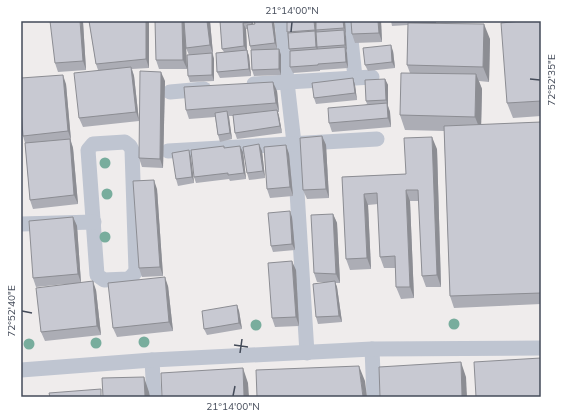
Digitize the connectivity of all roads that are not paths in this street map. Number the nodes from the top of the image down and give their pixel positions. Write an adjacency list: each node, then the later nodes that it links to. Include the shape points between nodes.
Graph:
1 (282, 21): 5 (street)
2 (349, 21): 3 (street)
3 (355, 77): 4 (street); 5 (street)
4 (372, 77)
5 (287, 82): 6 (street); 10 (street)
6 (240, 86)
7 (216, 88): 8 (street)
8 (170, 92)
9 (378, 139): 10 (street)
10 (294, 143): 11 (street); 16 (street)
11 (168, 151)
12 (94, 222): 12 (street, via 88,150 93,144 125,142 132,150 136,271 128,279 104,280 97,275); 13 (street)
13 (21, 224)
14 (541, 348): 15 (street)
15 (372, 349): 16 (street); 20 (street)
16 (307, 354): 17 (street)
17 (152, 360): 18 (street); 19 (street)
18 (21, 370)
19 (154, 397)
20 (374, 397)

